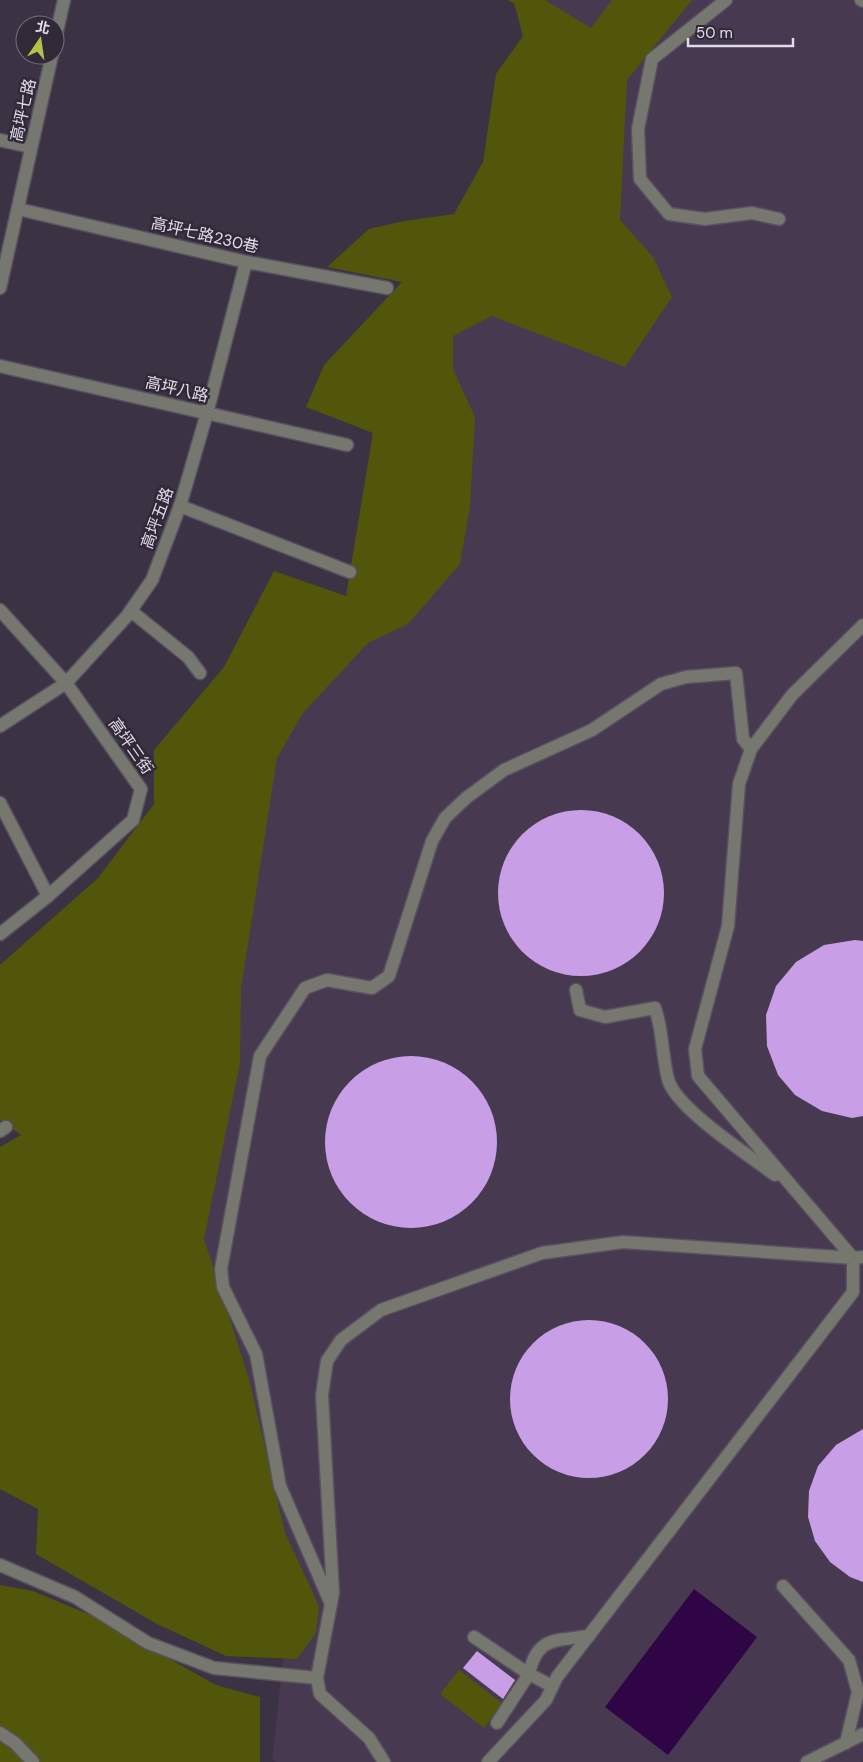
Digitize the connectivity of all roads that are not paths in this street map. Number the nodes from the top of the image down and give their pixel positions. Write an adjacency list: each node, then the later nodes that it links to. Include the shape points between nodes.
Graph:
1 (64, 0): 3 (street)
2 (726, 0): 8 (street, via 652,59 638,129 640,179 669,214 705,219 752,214)
3 (61, 15)
4 (50, 65): 6 (street, 高坪七路)
5 (0, 140): 6 (street)
6 (31, 147): 7 (street, 高坪七路)
7 (18, 209): 9 (street, 高坪七路230巷); 10 (street, 高坪七路)
8 (779, 219)
9 (246, 262): 11 (street, 高坪七路230巷); 13 (street, 高坪五路)
10 (0, 288)
11 (387, 288)
12 (0, 366): 13 (street, 高坪八路)
13 (207, 413): 14 (street, 高坪八路); 15 (street, 高坪五路)
14 (347, 446)
15 (180, 506): 16 (street); 18 (street, 高坪五路, via 152,580)
16 (350, 572)
17 (0, 610): 21 (street, 高坪三街)
18 (131, 611): 20 (street, via 188,657); 21 (street, 高坪五路)
19 (863, 625): 23 (street, via 792,695)
20 (200, 673)
21 (66, 682): 22 (street, 高坪五路); 25 (street, 高坪三街, via 141,789 133,820)
22 (0, 726)
23 (751, 749): 28 (street, via 739,784 728,926 695,1049 698,1076); 32 (street, via 743,739 736,674 686,677 661,684 592,730 504,770 445,818 432,841 390,976 372,988 327,980 305,988 260,1056 221,1269 223,1287 256,1354 280,1486)
24 (0, 804): 25 (street)
25 (48, 896): 26 (street, 高坪三街)
26 (0, 934)
27 (576, 990): 28 (street, via 580,1010 606,1017 655,1008 668,1081 690,1110)
28 (795, 1190): 29 (street)
29 (858, 1258): 32 (street, via 623,1242 542,1253 381,1310 340,1340 327,1361 322,1396); 33 (street, via 853,1292)
30 (0, 1566): 36 (street, via 75,1597 148,1644 214,1668)
31 (783, 1586): 41 (street, via 848,1660 858,1692)
32 (331, 1604): 36 (street)
33 (589, 1636): 35 (street, via 545,1643 533,1657); 37 (street)
34 (474, 1638): 35 (street)
35 (529, 1674): 37 (street); 38 (street)
36 (317, 1678): 43 (street, via 320,1694 368,1738)
37 (552, 1686): 44 (street, via 546,1700)
38 (497, 1723)
39 (0, 1733): 42 (street)
40 (863, 1734): 41 (street)
41 (846, 1743): 45 (street)
42 (33, 1762)
43 (384, 1762)
44 (488, 1762)
45 (807, 1762)

